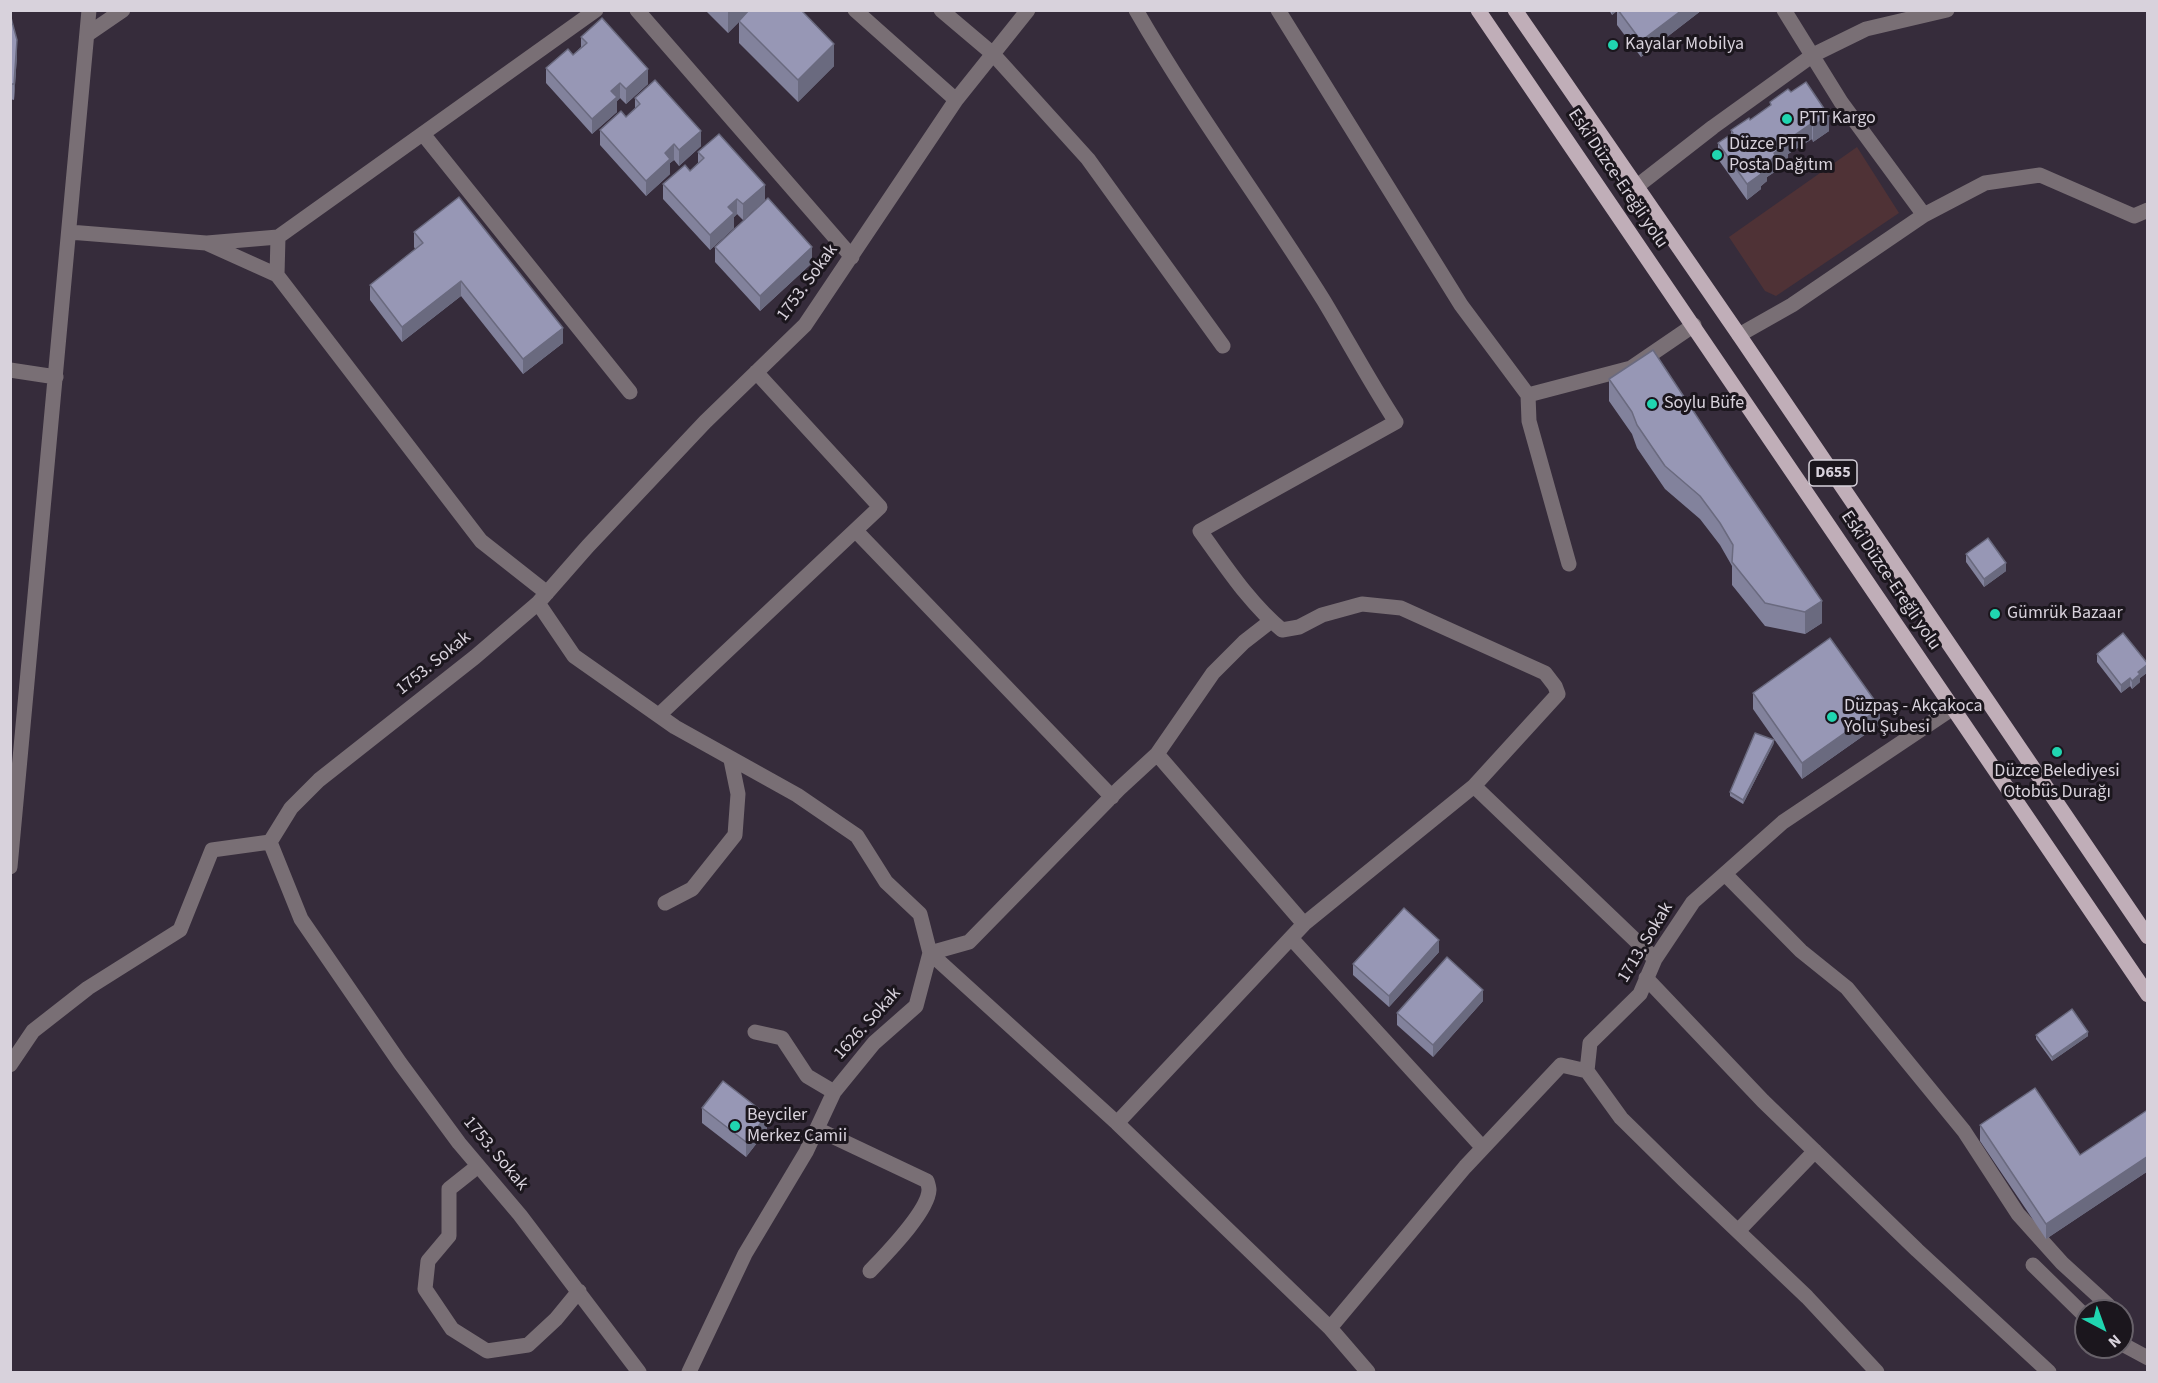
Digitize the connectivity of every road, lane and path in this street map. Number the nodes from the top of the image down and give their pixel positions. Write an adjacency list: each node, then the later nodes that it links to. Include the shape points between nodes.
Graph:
1 (89, 10): 14 (street)
2 (123, 10): 14 (street)
3 (596, 10): 18 (street)
4 (637, 10): 25 (street)
5 (855, 10): 17 (street)
6 (941, 10): 15 (street)
7 (1028, 10): 15 (street, 1753. Sokak)
8 (1136, 10): 38 (street, via 1396,422 1200,531)
9 (1278, 10): 34 (street, via 1450,287)
10 (1478, 10): 27 (main road, Eski Düzce-Ereğli yolu)
11 (1515, 10): 19 (main road, Eski Düzce-Ereğli yolu / D655)
12 (1784, 10): 16 (street)
13 (1947, 10): 16 (street, via 1866,29)
14 (88, 34): 22 (street)
15 (993, 54): 17 (street, 1753. Sokak); 29 (street, via 1088,159)
16 (1813, 55): 19 (street); 21 (street, via 1841,102)
17 (956, 100): 25 (street, 1753. Sokak)
18 (423, 134): 23 (street); 33 (street)
19 (1636, 187): 28 (main road, Eski Düzce-Ereğli yolu / D655)
20 (2148, 210): 21 (street, via 2134,216 2040,175 1985,183)
21 (1924, 215): 28 (street, via 1792,305)
22 (69, 232): 24 (street); 32 (street)
23 (278, 237): 24 (street); 26 (street)
24 (206, 243): 26 (street)
25 (852, 257): 31 (street, 1753. Sokak, via 805,325)
26 (277, 275): 37 (street, 1626. Sokak, via 481,541)
27 (1694, 326): 34 (street, via 1631,368); 39 (main road, Eski Düzce-Ereğli yolu)
28 (1739, 335): 52 (main road, Eski Düzce-Ereğli yolu / D655)
29 (1223, 346)
30 (10, 370): 32 (street)
31 (756, 372): 35 (street, via 880,507); 37 (street, 1753. Sokak)
32 (56, 377): 43 (street)
33 (630, 392)
34 (1528, 395): 36 (street, via 1529,421)
35 (856, 531): 40 (street); 45 (street)
36 (1569, 564)
37 (543, 598): 40 (street, 1626. Sokak, via 574,656); 46 (street, 1753. Sokak, via 319,780 291,808)
38 (1271, 621): 41 (street, via 1213,673); 44 (street, via 1282,630 1362,603 1401,608 1545,673 1558,694)
39 (1953, 708): 48 (street, 1713. Sokak, via 1783,822); 56 (main road, Eski Düzce-Ereğli yolu)
40 (659, 715): 42 (street, 1626. Sokak)
41 (1157, 754): 45 (street); 50 (street)
42 (731, 760): 49 (street, via 738,795 735,835 692,889); 53 (street, 1626. Sokak, via 797,795 857,836 886,882 920,914)
43 (15, 771): 47 (street)
44 (1474, 786): 50 (street); 54 (street)
45 (1112, 796): 53 (street, via 969,942)
46 (270, 842): 58 (street, via 212,850 180,930 88,988 33,1031); 65 (street, 1753. Sokak, via 301,919 400,1063)
47 (10, 867)
48 (1725, 874): 54 (street, 1713. Sokak, via 1693,902); 70 (street, via 1801,951 1847,988 1964,1131 2018,1214)
49 (665, 903)
50 (1304, 924): 51 (street)
51 (1291, 938): 61 (street); 63 (street)
52 (2148, 938)
53 (930, 953): 60 (street, 1626. Sokak, via 916,1006 874,1043); 61 (street)
54 (1654, 959): 55 (street, 1713. Sokak)
55 (1646, 978): 59 (street, 1713. Sokak, via 1640,994 1590,1043); 64 (street)
56 (2148, 995)
57 (755, 1032): 60 (street, via 782,1038 807,1076)
58 (10, 1065)
59 (1587, 1071): 63 (street, via 1561,1065); 66 (street, via 1621,1118)
60 (834, 1092): 62 (street, 1626. Sokak)
61 (1117, 1123): 72 (street)
62 (817, 1130): 68 (street, via 927,1181 929,1191 920,1211 899,1241); 76 (street, 1626. Sokak, via 745,1254)
63 (1483, 1148): 72 (street)
64 (1815, 1151): 66 (street); 79 (street)
65 (478, 1166): 69 (street, 1753. Sokak); 69 (street, via 449,1189 450,1236 429,1261 425,1289 452,1329 487,1352 528,1346)
66 (1738, 1232): 78 (street, via 1807,1297)
67 (2033, 1265): 71 (street)
68 (870, 1271)
69 (579, 1291): 75 (street, 1753. Sokak)
70 (2101, 1299)
71 (2074, 1305)
72 (1330, 1328): 77 (street)
73 (2134, 1350): 74 (street)
74 (2148, 1358)
75 (639, 1372)
76 (689, 1372)
77 (1368, 1372)
78 (1877, 1372)
79 (2049, 1372)

